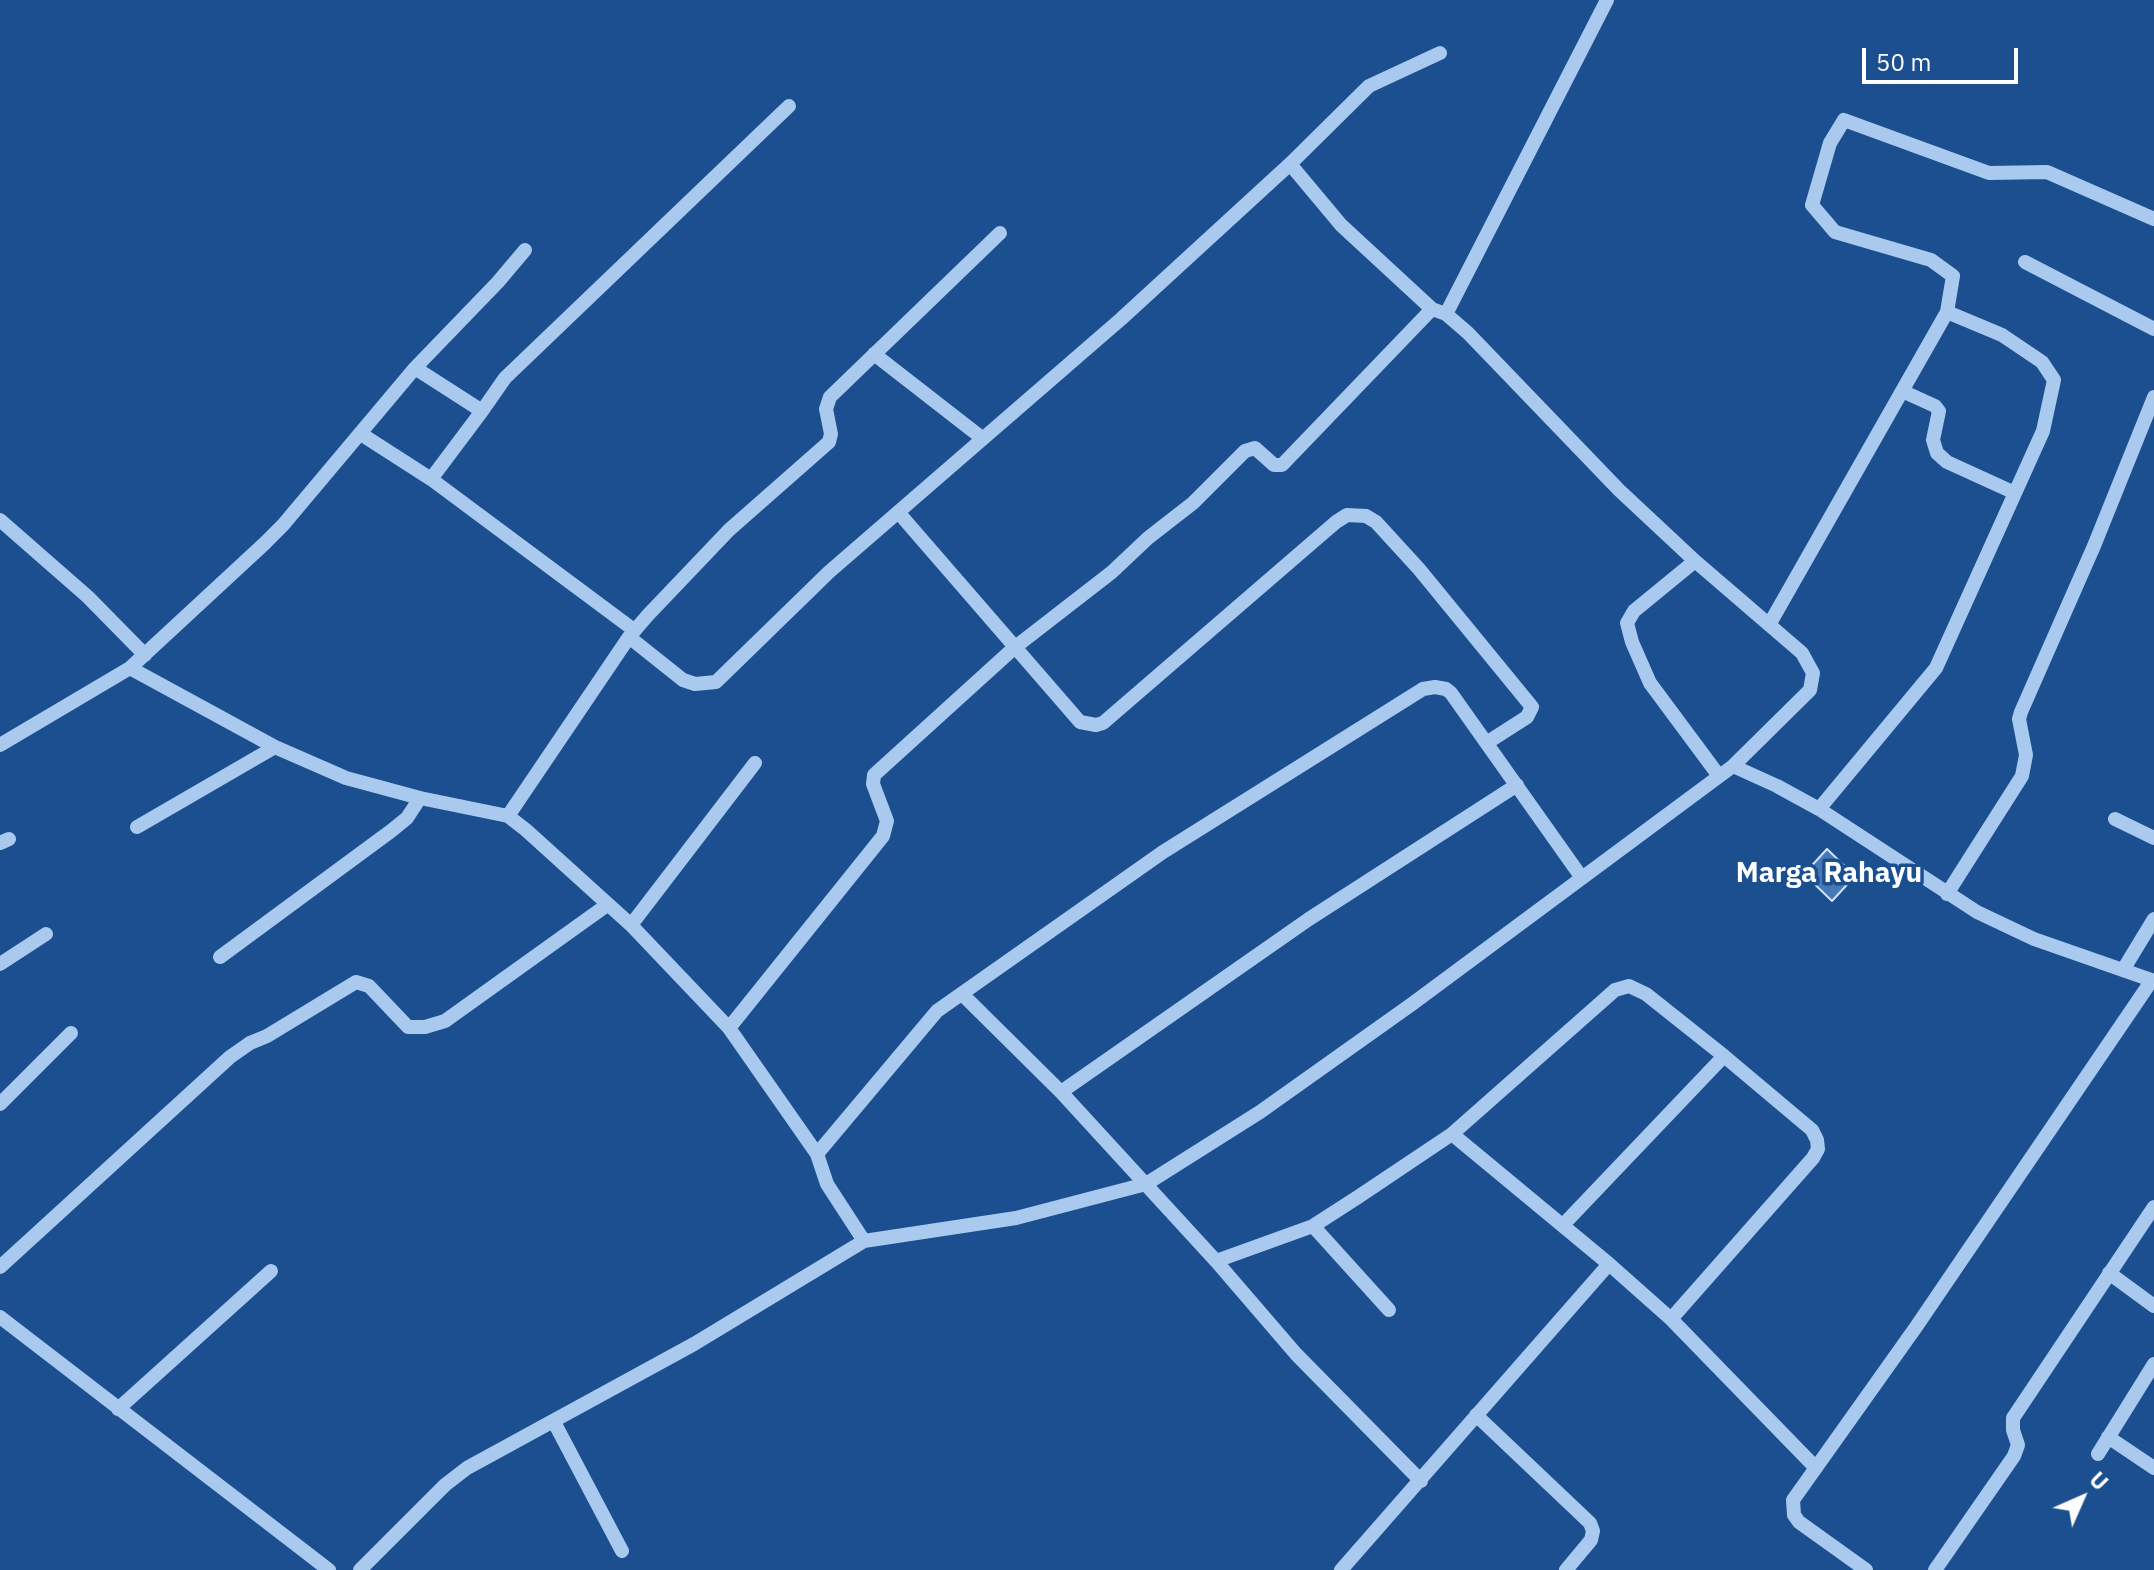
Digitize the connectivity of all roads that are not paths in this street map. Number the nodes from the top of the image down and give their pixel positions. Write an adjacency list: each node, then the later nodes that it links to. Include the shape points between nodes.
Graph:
1 (1607, 0): 11 (street)
2 (1440, 53): 4 (street, via 1369,86)
3 (789, 106): 17 (street, via 505,378)
4 (1290, 164): 9 (street, via 1341,225); 19 (street)
5 (2154, 219): 10 (street, via 2047,172 1989,173 1844,120 1830,143 1812,205 1835,232 1931,260 1953,276)
6 (1000, 233): 13 (street)
7 (525, 250): 14 (street)
8 (2025, 262): 12 (street)
9 (1432, 309): 11 (street); 27 (street, via 1282,465 1249,449 1112,572)
10 (1947, 312): 15 (street); 21 (street, via 2002,335 2042,362 2054,380 2043,431)
11 (1446, 314): 24 (street)
12 (2154, 329)
13 (874, 354): 19 (street); 26 (street, via 826,403 829,442 729,530)
14 (415, 368): 17 (street); 18 (street)
15 (1902, 391): 21 (street, via 1939,411 1933,440 1937,453); 25 (street)
16 (2154, 397): 44 (street, via 2021,712 2026,755 2022,776)
17 (482, 411): 20 (street)
18 (361, 434): 20 (street); 28 (street, via 283,525)
19 (982, 438): 22 (street)
20 (431, 479): 26 (street)
21 (2015, 493): 38 (street, via 1936,668)
22 (898, 512): 26 (street, via 716,682 683,680); 27 (street)
23 (0, 520): 28 (street)
24 (1695, 561): 25 (street); 35 (street, via 1634,611 1627,623 1650,683)
25 (1769, 625): 34 (street, via 1802,653 1814,682)
26 (632, 634): 39 (street)
27 (1014, 648): 30 (street, via 1080,722 1103,723 1336,522 1347,515 1366,516 1419,569 1532,707 1527,717); 54 (street, via 874,775 887,821 883,836)
28 (145, 655): 29 (street)
29 (130, 668): 31 (street); 32 (street)
30 (1488, 742): 36 (street); 53 (street, via 1446,689 1423,689 1163,852)
31 (0, 745)
32 (275, 747): 37 (street, via 346,778); 41 (street)
33 (755, 763): 47 (street)
34 (1733, 766): 35 (street); 38 (street)
35 (1719, 776): 43 (street)
36 (1517, 785): 43 (street); 57 (street, via 1309,919)
37 (420, 798): 39 (street); 49 (street, via 391,831)
38 (1819, 809): 44 (street)
39 (508, 816): 45 (street)
40 (2115, 819): 42 (street)
41 (137, 827)
42 (2154, 838)
43 (1582, 878): 61 (street, via 1260,1112)
44 (1947, 894): 51 (street, via 2034,939)
45 (607, 905): 47 (street); 68 (street, via 445,1021 408,1027 369,986 356,982 250,1043)
46 (2154, 919): 51 (street)
47 (631, 925): 54 (street)
48 (46, 934): 50 (street)
49 (220, 957)
50 (0, 964)
51 (2123, 970): 52 (street)
52 (2153, 981): 81 (street)
53 (963, 995): 57 (street); 60 (street, via 930,1019)
54 (729, 1028): 60 (street)
55 (71, 1033): 58 (street)
56 (1724, 1056): 59 (street, via 1646,994 1624,986); 63 (street); 74 (street, via 1812,1130 1818,1149)
57 (1061, 1092): 61 (street)
58 (0, 1104)
59 (1452, 1134): 63 (street); 64 (street)
60 (817, 1154): 65 (street, via 827,1184)
61 (1146, 1184): 65 (street, via 1016,1218); 66 (street)
62 (2154, 1207): 70 (street)
63 (1563, 1225): 67 (street)
64 (1313, 1226): 66 (street); 72 (street)
65 (864, 1241): 78 (street)
66 (1216, 1261): 83 (street, via 1296,1354)
67 (1609, 1264): 74 (street); 77 (street)
68 (0, 1267)
69 (271, 1271): 76 (street)
70 (2109, 1273): 71 (street); 90 (street, via 2013,1418 2018,1445 2014,1456)
71 (2154, 1306)
72 (1389, 1310)
73 (0, 1317): 76 (street)
74 (1671, 1319): 81 (street)
75 (2154, 1364): 79 (street)
76 (118, 1409): 85 (street)
77 (1476, 1415): 83 (street); 88 (street, via 1590,1523 1591,1540)
78 (554, 1422): 84 (street); 86 (street, via 467,1468)
79 (2108, 1437): 80 (street); 82 (street)
80 (2098, 1454)
81 (1816, 1468): 89 (street, via 1793,1500 1794,1515)
82 (2154, 1468)
83 (1421, 1481): 87 (street)
84 (622, 1551)
85 (329, 1570)
86 (360, 1570)
87 (1341, 1570)
88 (1566, 1570)
89 (1866, 1570)
90 (1935, 1570)

